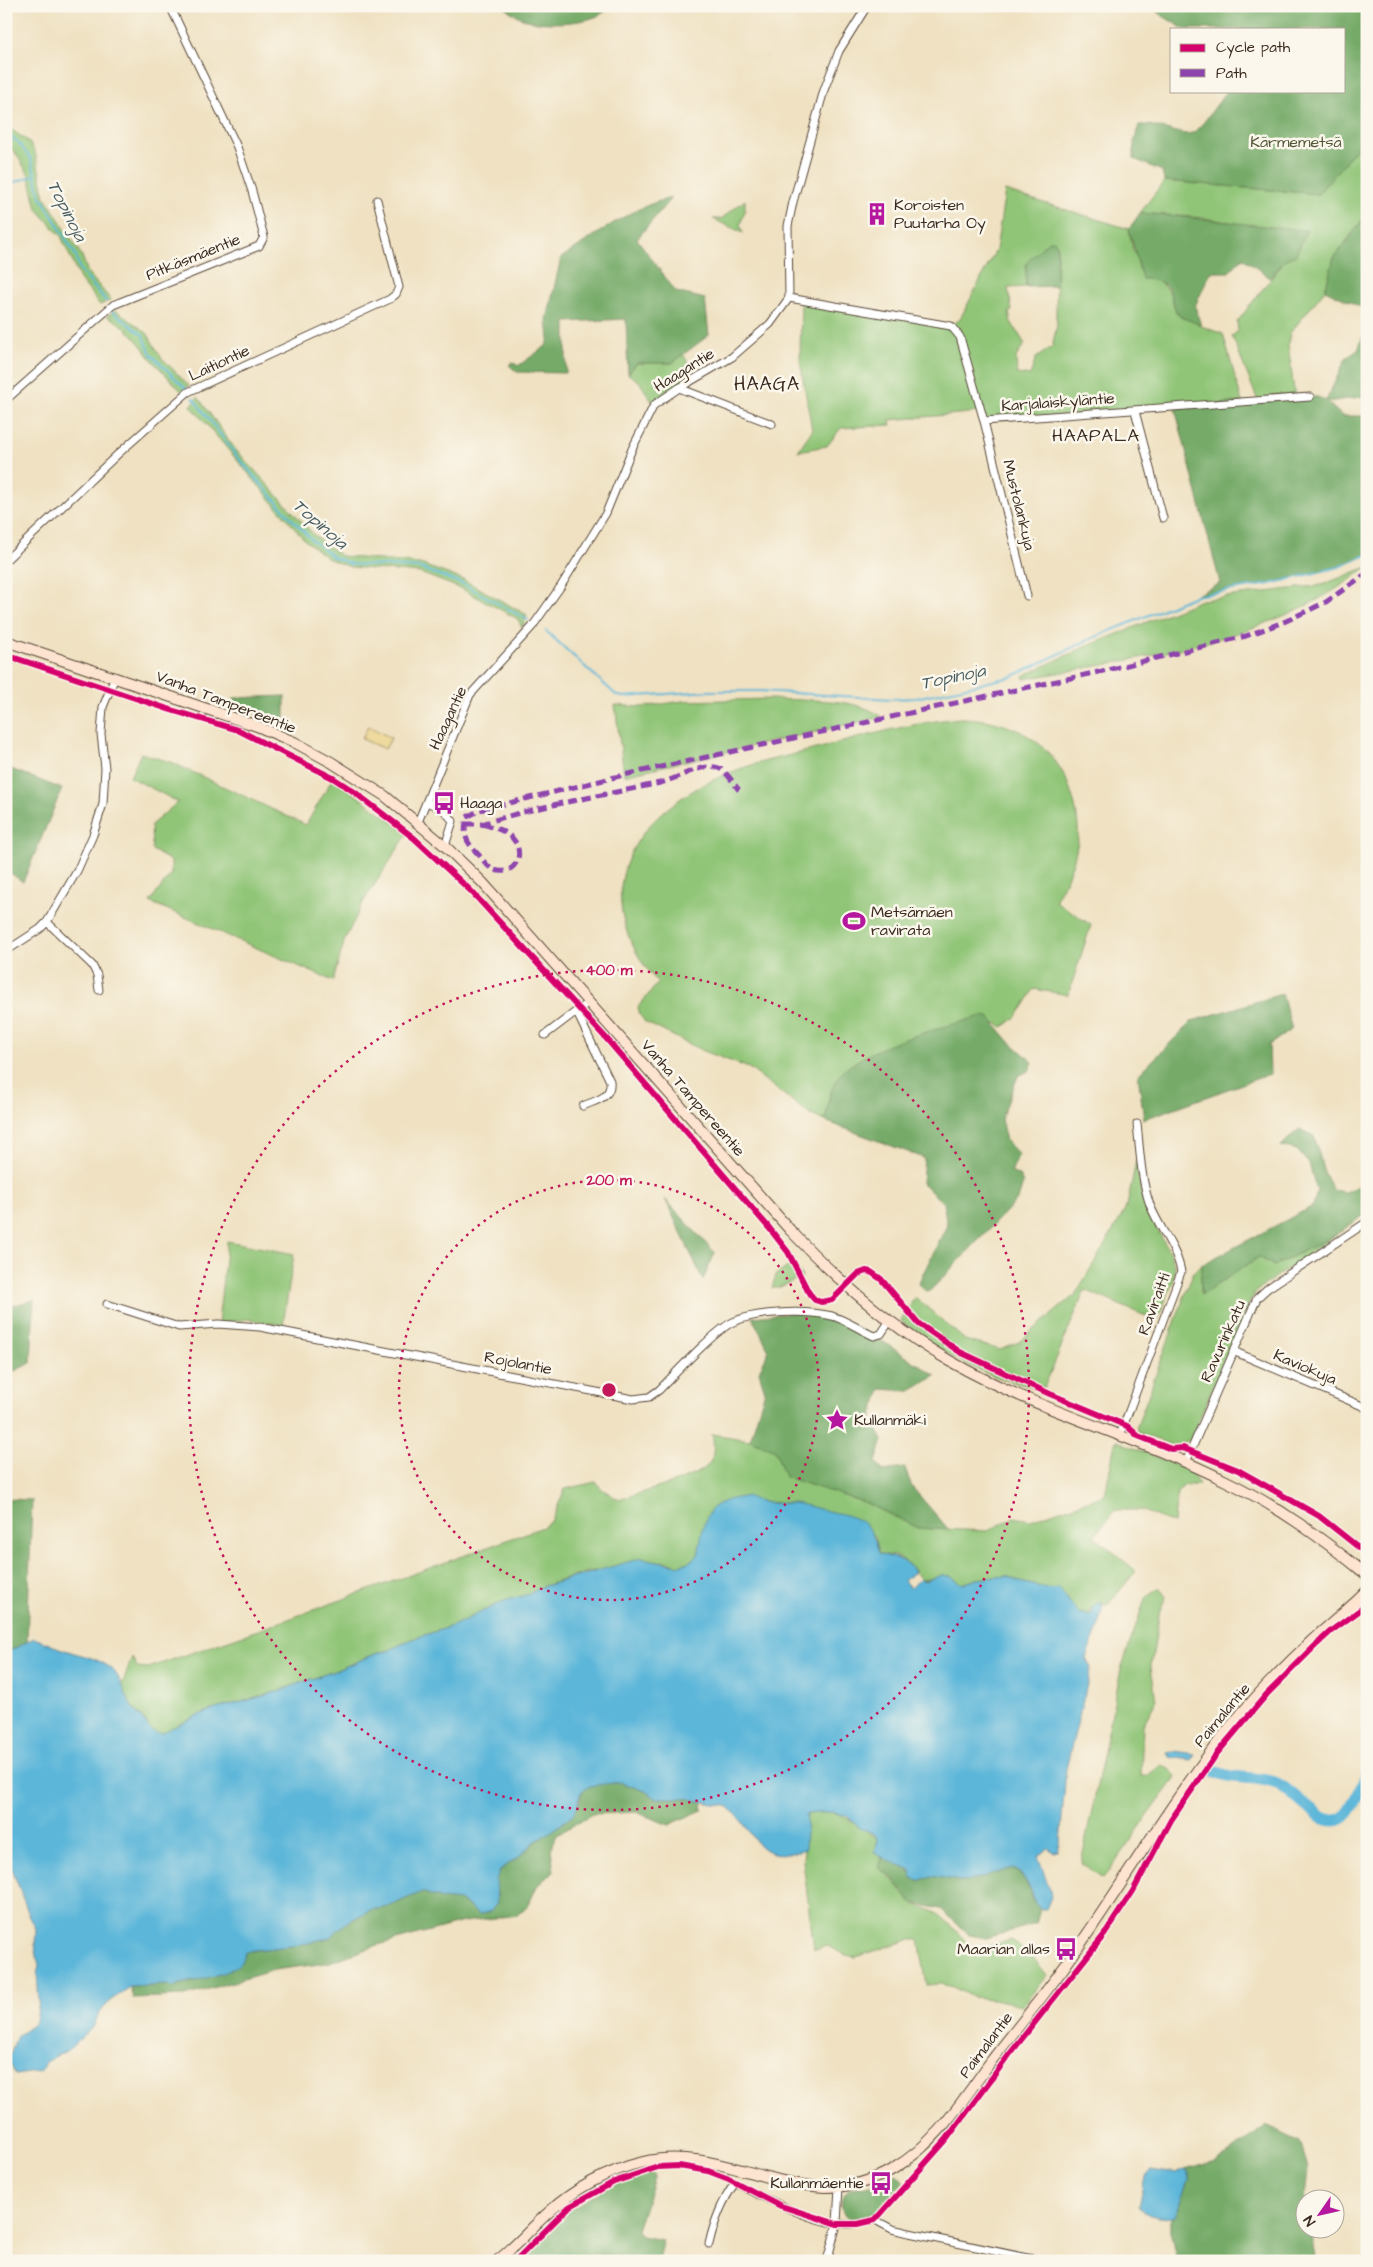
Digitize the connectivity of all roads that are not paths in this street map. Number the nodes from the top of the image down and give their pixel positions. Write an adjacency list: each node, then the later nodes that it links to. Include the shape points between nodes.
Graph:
1 (170, 6): 7 (street, Pitkäsmäentie, via 237,147 264,237 259,246 113,305)
2 (867, 6): 4 (street, via 839,51 824,90 793,202 788,226)
3 (377, 200): 12 (street, Laitiontie, via 399,287 396,294 188,392)
4 (788, 298): 5 (street, Haagantie, via 780,312 753,340 732,357); 9 (street, Karjalaiskyläntie, via 951,326 960,337)
5 (679, 388): 10 (street); 16 (street, Haagantie, via 654,405 606,513 561,586 532,626 470,695)
6 (1310, 397): 8 (street, Karjalaiskyläntie)
7 (6, 400)
8 (1135, 411): 9 (street, Karjalaiskyläntie); 11 (street)
9 (984, 421): 13 (street, Mustolankuja)
10 (772, 424)
11 (1163, 518)
12 (6, 560)
13 (1027, 596)
14 (6, 641): 15 (main road, Vanha Tampereentie)
15 (115, 677): 17 (main road, Vanha Tampereentie, via 294,742 385,796); 19 (street, via 103,707 103,804 77,871)
16 (427, 802): 17 (street, Haagantie); 18 (street, via 444,810 452,821)
17 (418, 822): 18 (main road, Vanha Tampereentie)
18 (446, 846): 22 (main road, Vanha Tampereentie, via 520,923)
19 (47, 922): 20 (street); 21 (street, via 92,965)
20 (6, 951)
21 (99, 990)
22 (588, 1001): 23 (street); 29 (main road, Vanha Tampereentie, via 790,1230 836,1278)
23 (578, 1010): 24 (street); 25 (street, via 579,1019 610,1081 604,1097)
24 (545, 1035)
25 (583, 1106)
26 (1137, 1124): 32 (street, Raviraitti, via 1150,1205 1181,1272)
27 (1367, 1222): 30 (street, Ravurinkatu, via 1256,1298)
28 (107, 1304): 29 (street, Rojolantie, via 179,1327 218,1324 260,1327 633,1399 649,1397 659,1390 733,1322 799,1312 833,1317 874,1336 881,1334)
29 (889, 1322): 32 (main road, Vanha Tampereentie, via 967,1370 1024,1397)
30 (1233, 1351): 31 (street, Kaviokuja); 33 (street, Ravurinkatu)
31 (1367, 1408)
32 (1120, 1435): 33 (main road, Vanha Tampereentie)
33 (1186, 1462): 34 (main road, Vanha Tampereentie, via 1279,1509)
34 (1367, 1575)
35 (1367, 1591): 36 (main road, Paimalantie, via 1277,1676 1236,1720 1176,1800 1064,1968 945,2126 923,2148 890,2171 862,2183)
36 (839, 2186): 37 (street); 39 (main road, Paimalantie, via 801,2186 692,2160 643,2162 606,2175 572,2194)
37 (837, 2224): 38 (street, via 781,2206 735,2183 726,2195); 40 (street); 41 (street, via 876,2220 892,2229)
38 (709, 2244)
39 (497, 2261)
40 (827, 2261)
41 (1042, 2261)

